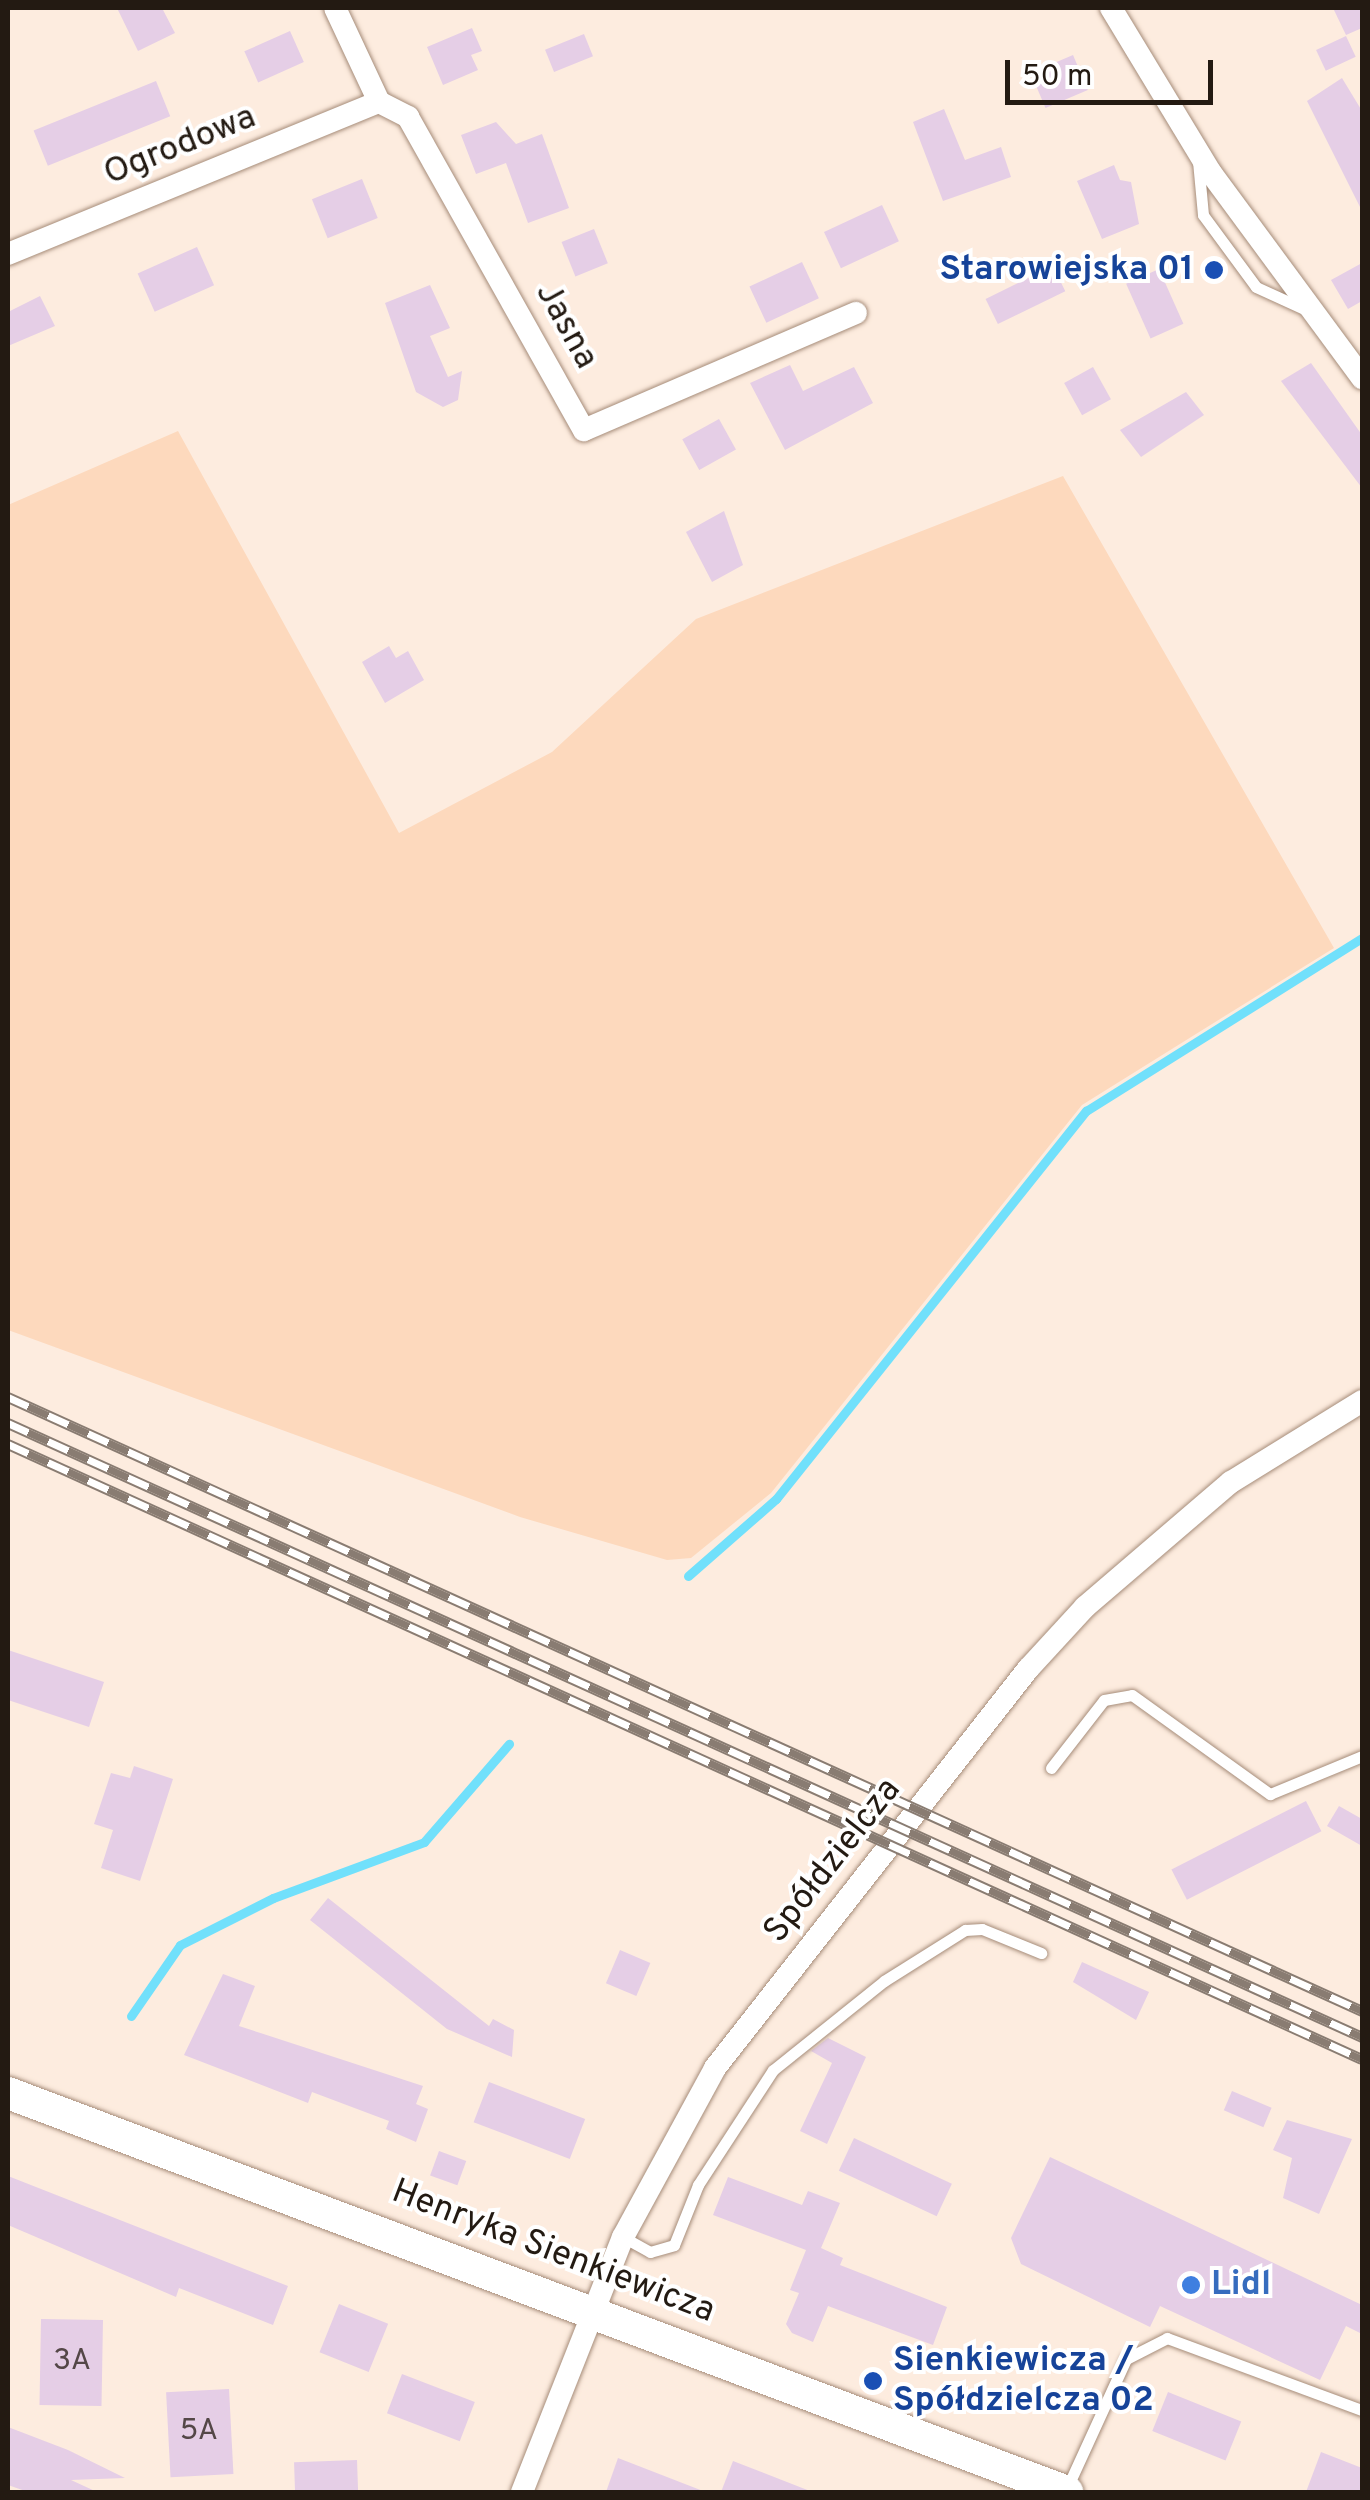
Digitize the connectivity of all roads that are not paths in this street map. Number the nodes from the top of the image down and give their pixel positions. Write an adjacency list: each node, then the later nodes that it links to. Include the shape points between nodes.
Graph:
1 (334, 8): 3 (street, Jasna)
2 (1111, 8): 6 (street, via 1197,152)
3 (379, 102): 4 (street, Ogrodowa); 5 (street, Jasna, via 408,117 584,430)
4 (8, 254)
5 (856, 313)
6 (1362, 378)
7 (1362, 1401): 12 (street, Spółdzielcza, via 1230,1482 1146,1549 1028,1669 715,2068)
8 (1362, 1756): 9 (lane, via 1270,1794 1132,1695 1104,1700)
9 (1051, 1768)
10 (1041, 1952): 12 (lane, via 982,1929 966,1930 884,1981 773,2070 698,2185 674,2245 650,2252)
11 (8, 2094): 13 (street, Henryka Sienkiewicza)
12 (623, 2236): 13 (street, Spółdzielcza)
13 (594, 2308): 15 (street, Spółdzielcza); 16 (street, Henryka Sienkiewicza)
14 (1362, 2410): 16 (lane, via 1167,2338 1126,2359)
15 (522, 2492)
16 (1066, 2492)

